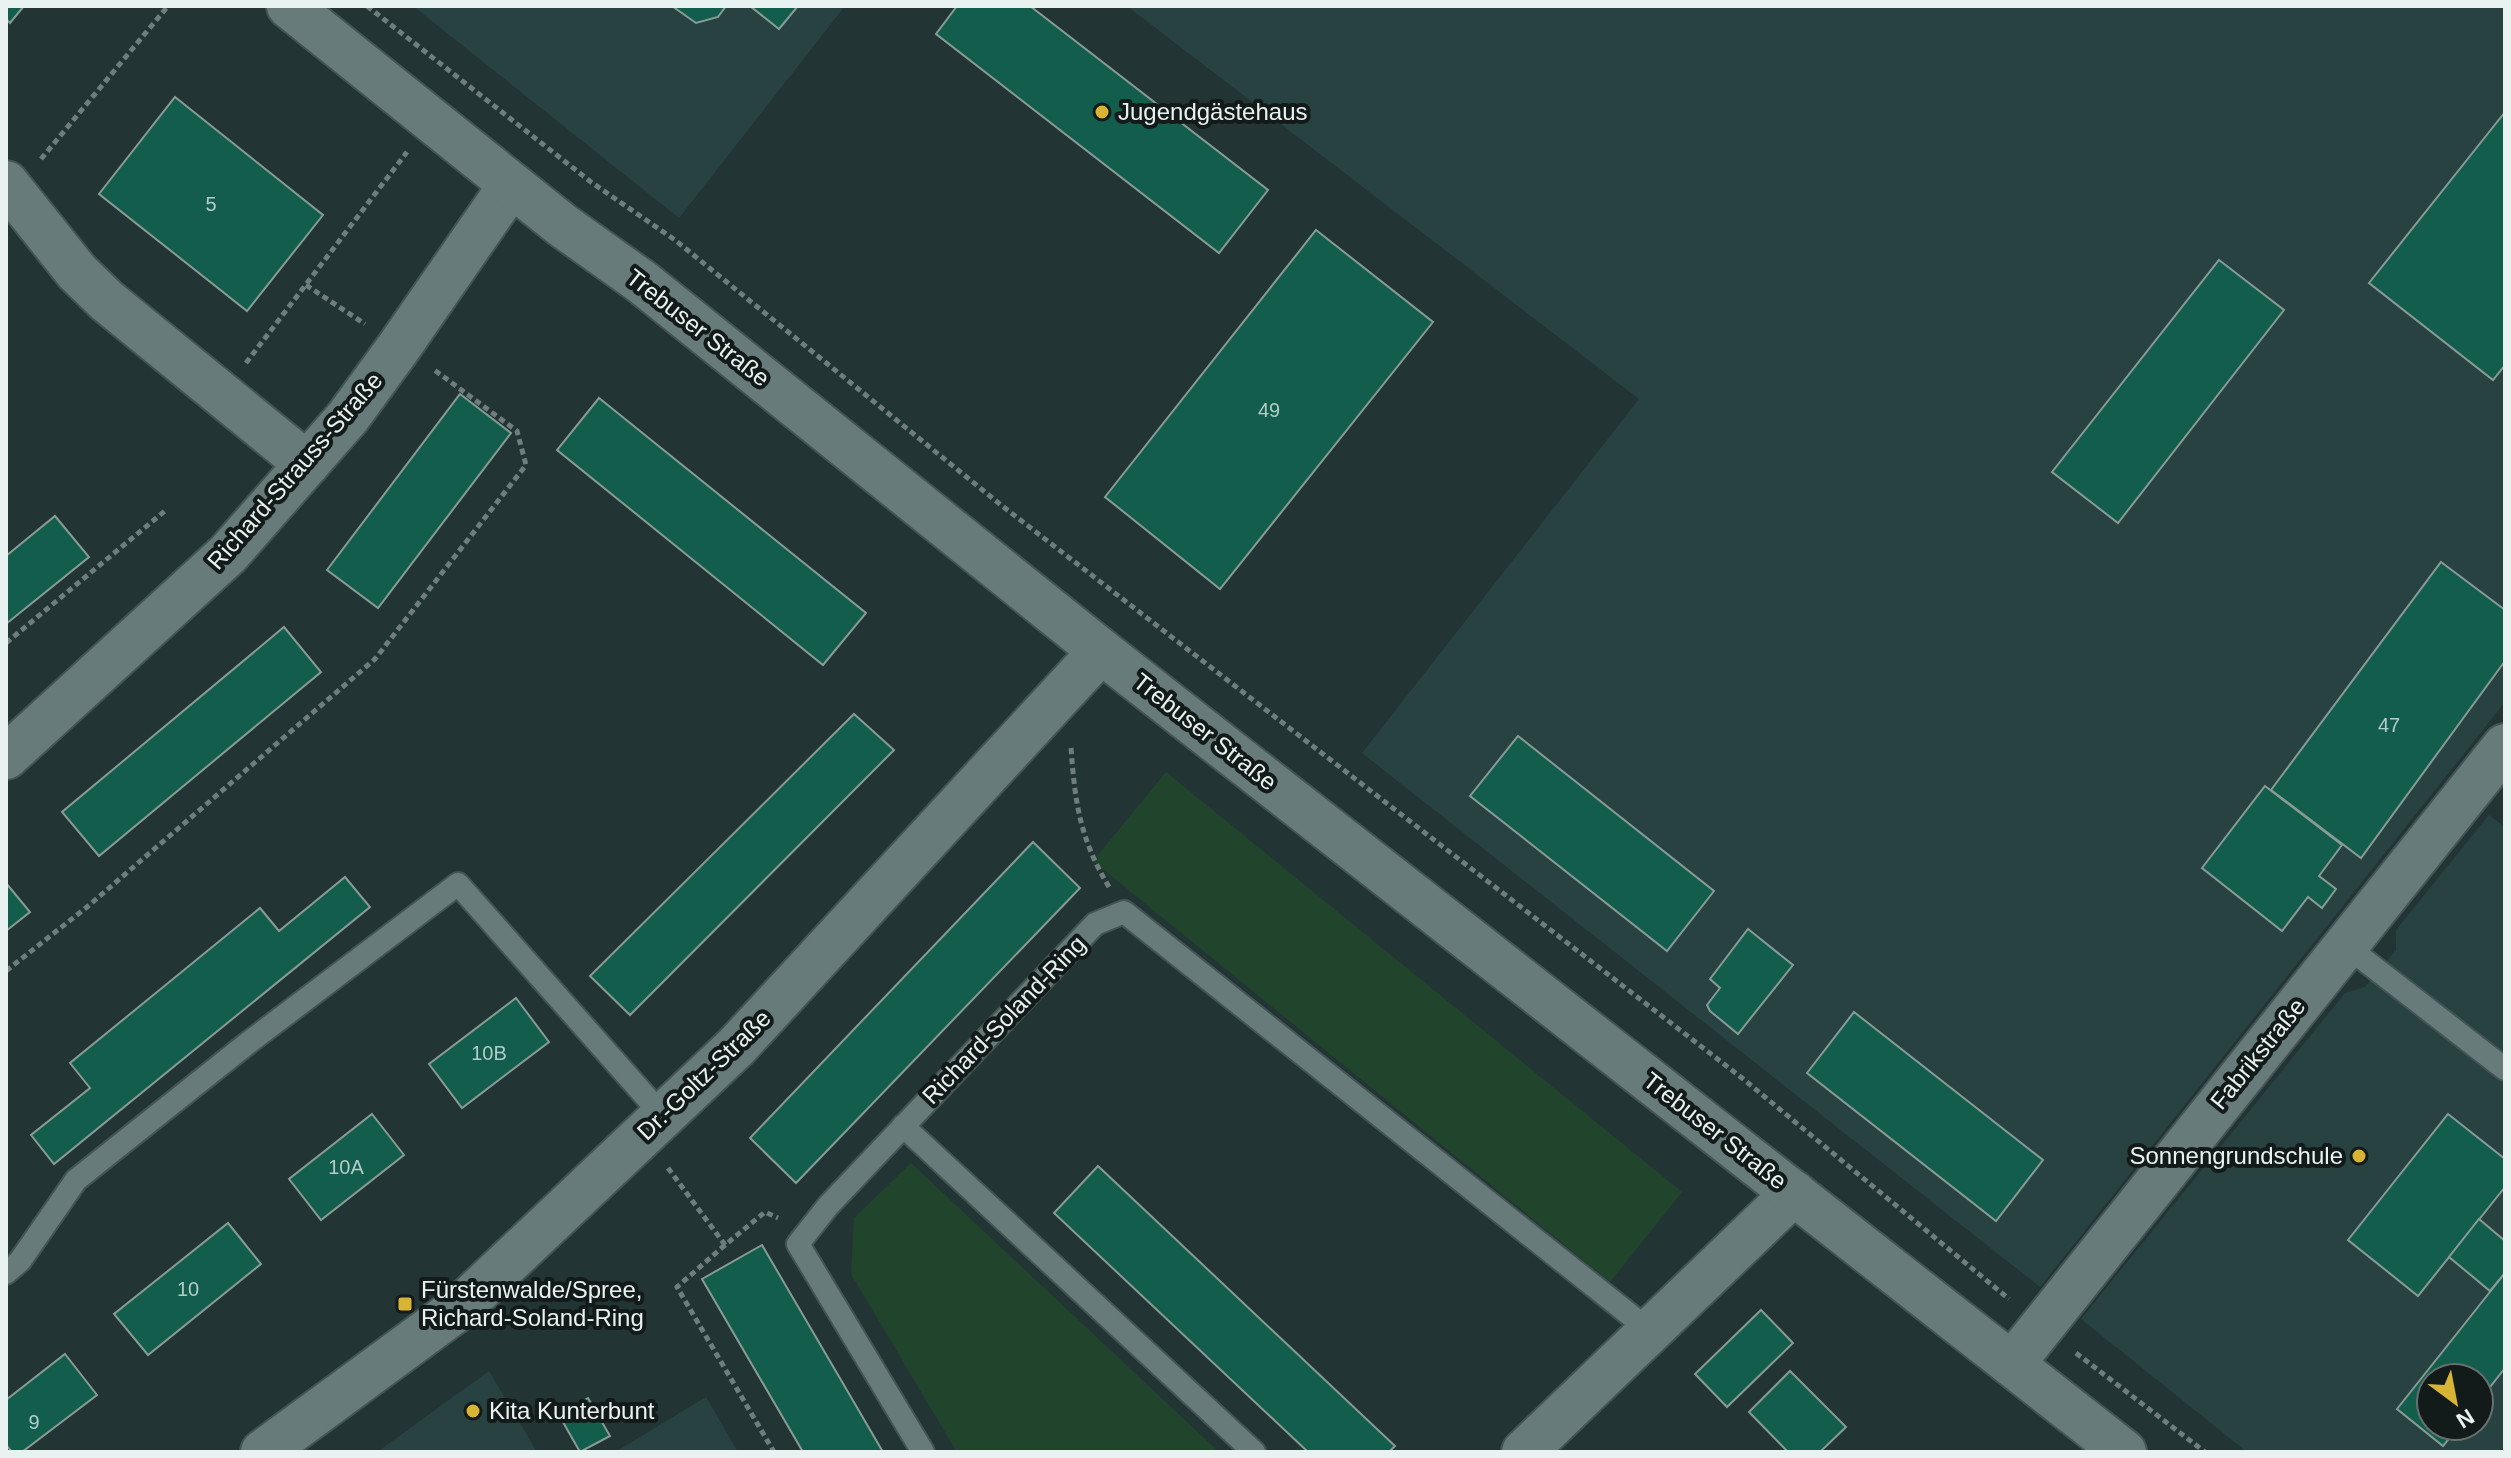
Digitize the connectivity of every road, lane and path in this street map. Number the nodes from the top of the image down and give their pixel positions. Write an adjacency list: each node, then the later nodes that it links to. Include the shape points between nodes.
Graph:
1 (168, 6): 6 (path)
2 (289, 6): 4 (street, Trebuser Straße)
3 (367, 6): 27 (path, via 591,182 675,240 1011,513 1730,1068)
4 (431, 121): 5 (street, Trebuser Straße); 7 (path)
5 (511, 185): 8 (street, Richard-Strauss-Straße); 13 (street, Trebuser Straße, via 654,292)
6 (9, 188): 9 (street, via 77,272)
7 (306, 285): 8 (path); 9 (path)
8 (399, 347): 10 (street, Richard-Strauss-Straße); 19 (path, via 517,431 526,465 375,659)
9 (221, 396): 10 (street)
10 (307, 464): 16 (street, Richard-Strauss-Straße, via 228,554)
11 (166, 510): 12 (path)
12 (6, 643)
13 (1101, 651): 14 (street, Dr.-Goltz-Straße); 23 (street, Trebuser Straße)
14 (1067, 687): 17 (path, via 1075,803 1093,861); 21 (street, Dr.-Goltz-Straße, via 737,1046)
15 (2505, 746): 18 (street, Fabrikstraße)
16 (6, 757)
17 (1124, 912): 22 (lane, Richard-Soland-Ring, via 1095,924); 28 (lane)
18 (2345, 945): 20 (lane); 27 (street, Fabrikstraße)
19 (6, 971)
20 (2505, 1069)
21 (653, 1125): 25 (path); 26 (lane, via 458,884 76,1180); 30 (street, Dr.-Goltz-Straße, via 463,1305)
22 (903, 1126): 24 (lane, Richard-Soland-Ring); 33 (lane)
23 (1794, 1193): 28 (street); 29 (street, Trebuser Straße)
24 (798, 1244): 25 (path, via 782,1220 765,1212); 32 (lane)
25 (725, 1245): 31 (path, via 677,1287)
26 (6, 1273)
27 (2041, 1326): 29 (street, Fabrikstraße); 36 (path)
28 (1649, 1330): 34 (street)
29 (2012, 1364): 35 (street, Trebuser Straße)
30 (263, 1452)
31 (774, 1452)
32 (923, 1452)
33 (1254, 1452)
34 (1524, 1452)
35 (2124, 1452)
36 (2205, 1452)

